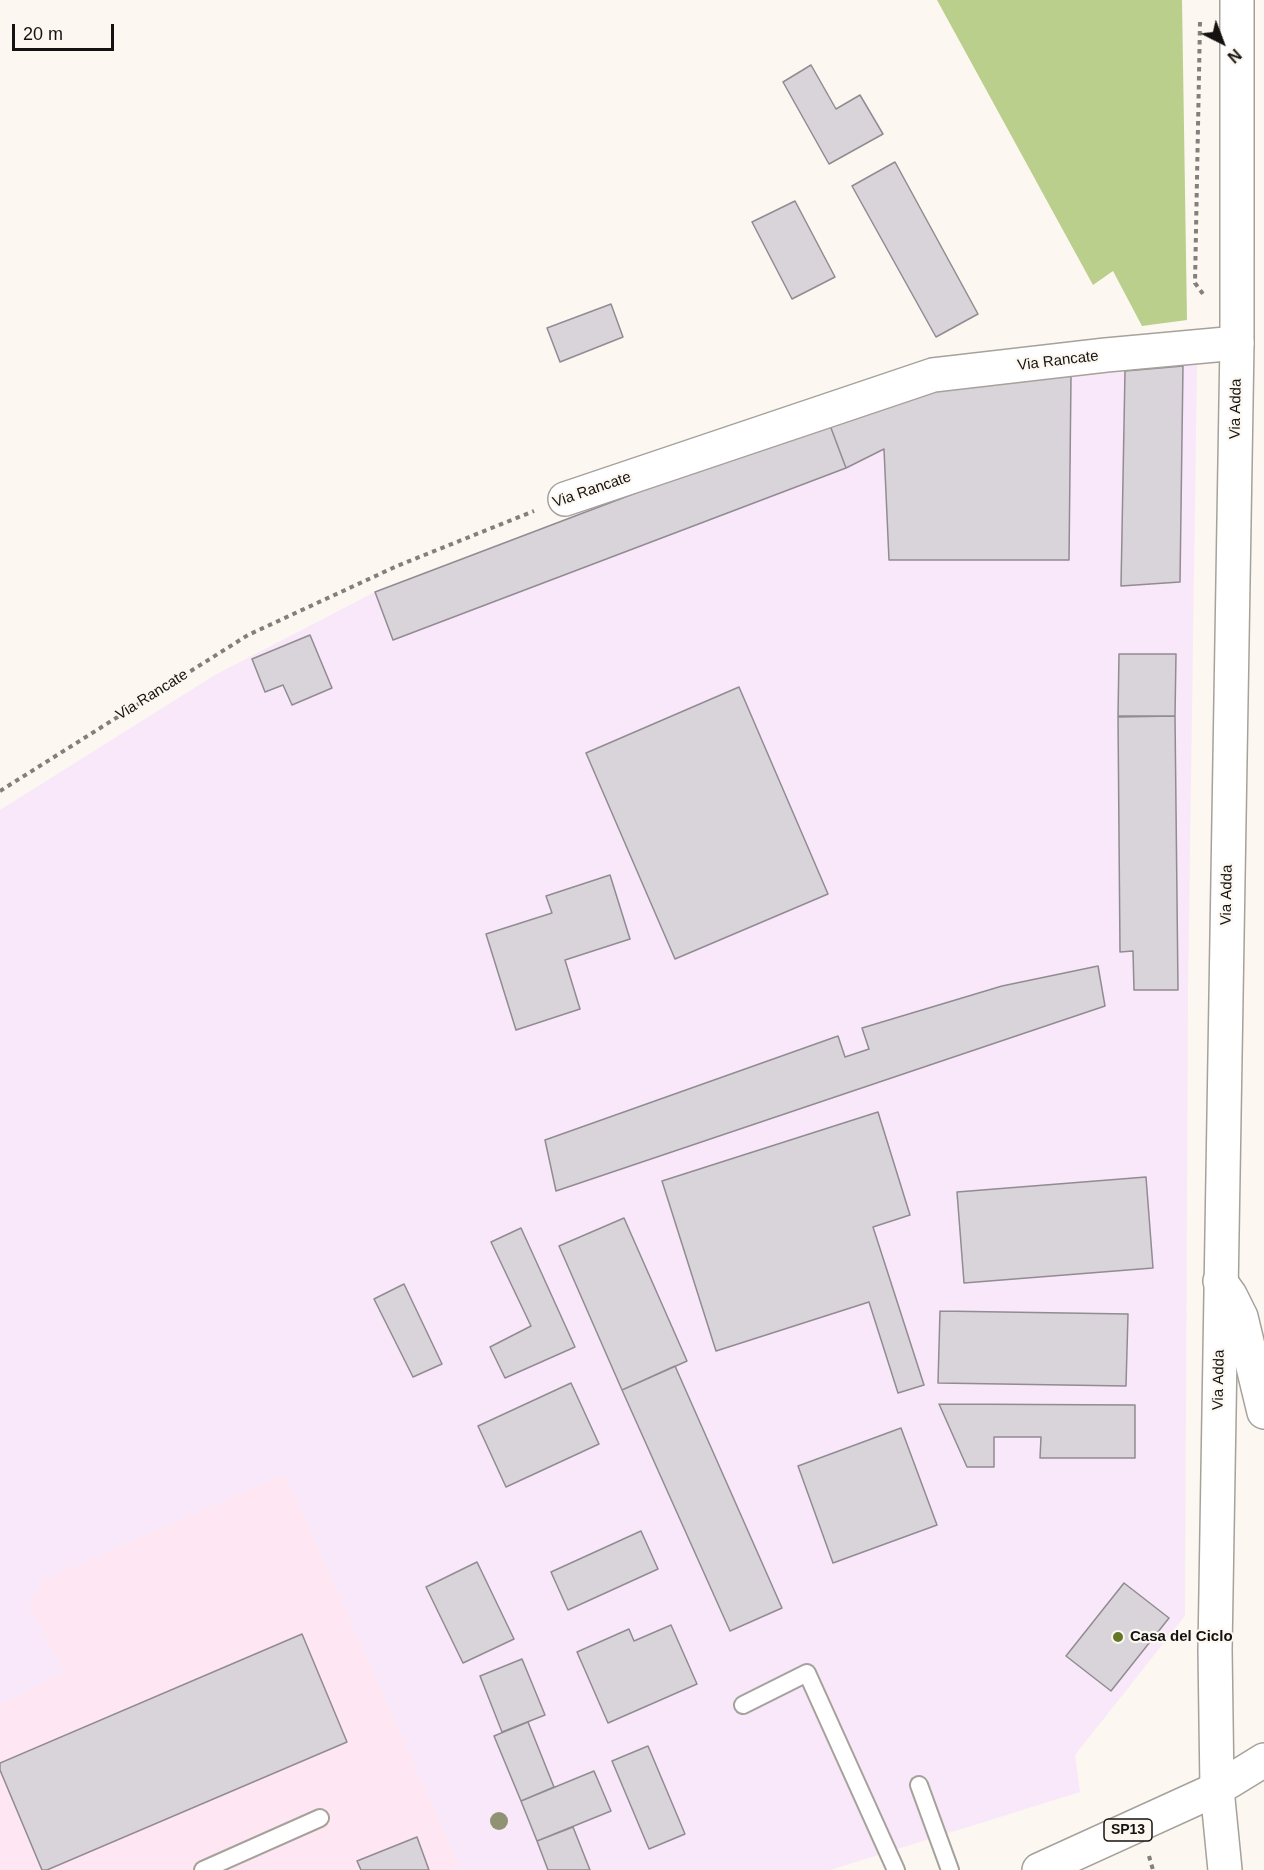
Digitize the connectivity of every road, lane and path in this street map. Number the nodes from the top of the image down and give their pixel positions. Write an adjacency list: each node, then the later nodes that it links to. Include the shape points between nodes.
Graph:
1 (1236, 0): 2 (main road, Via Adda)
2 (1237, 343): 3 (main road, Via Rancate, via 933,375); 5 (main road, Via Adda)
3 (565, 499): 4 (path, Via Rancate, via 397,566 248,635)
4 (0, 791)
5 (1220, 1281): 6 (main road, via 1240,1317); 10 (main road, Via Adda)
6 (1264, 1412)
7 (743, 1705): 13 (lane, via 807,1673)
8 (1264, 1760): 10 (main road, SP13)
9 (919, 1785): 14 (lane)
10 (1217, 1789): 15 (main road, SP13); 16 (main road, Via Adda)
11 (320, 1818): 12 (lane)
12 (203, 1870)
13 (896, 1870)
14 (950, 1870)
15 (1039, 1870)
16 (1225, 1870)

